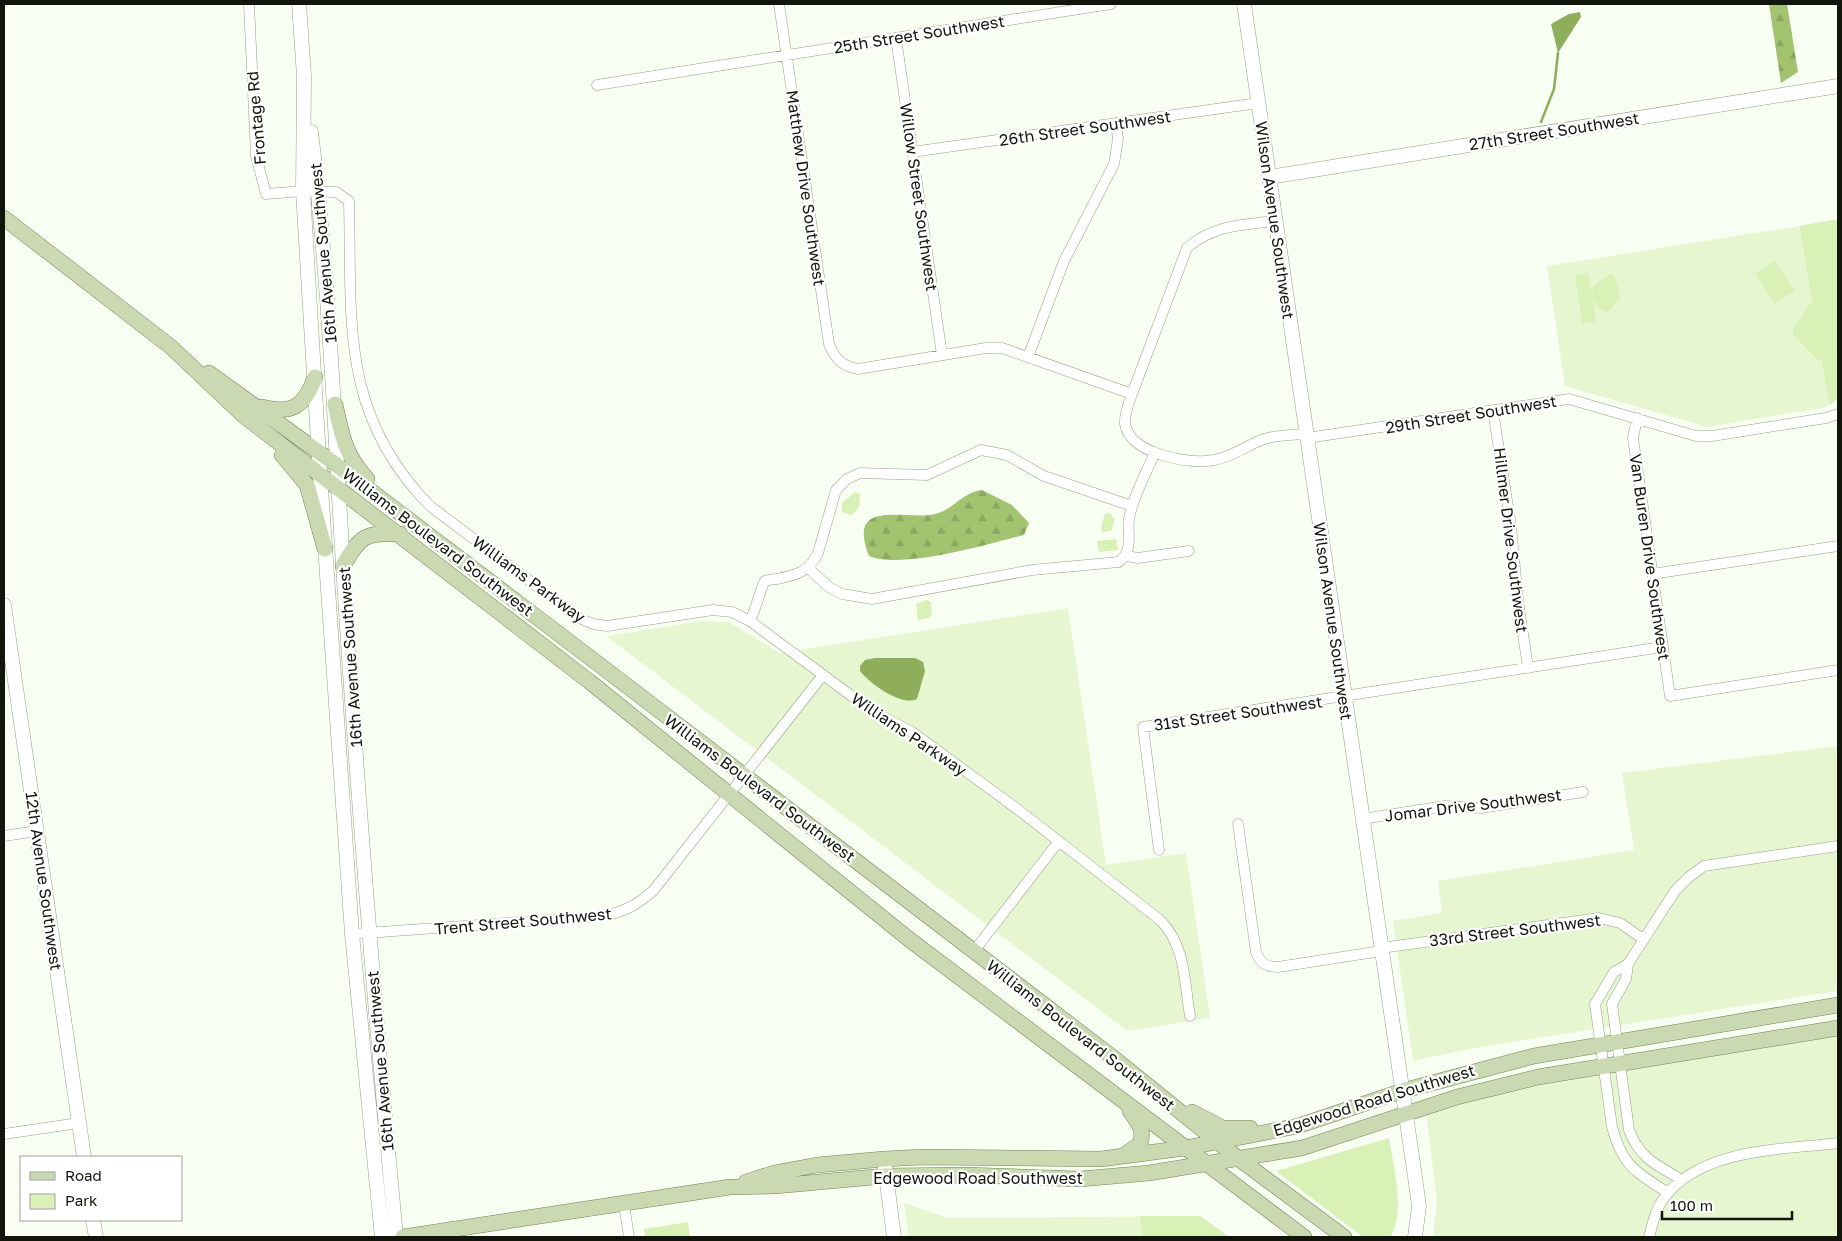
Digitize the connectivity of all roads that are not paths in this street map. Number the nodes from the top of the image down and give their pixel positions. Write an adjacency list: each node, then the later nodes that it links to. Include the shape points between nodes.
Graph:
1 (249, 4): 15 (street, Frontage Rd, via 256,156 266,194)
2 (300, 4): 8 (main road, 16th Avenue Southwest)
3 (779, 4): 7 (street, Matthew Drive Southwest)
4 (1111, 4): 6 (street, 25th Street Southwest)
5 (1244, 4): 11 (main road, Wilson Avenue Southwest)
6 (896, 38): 7 (street, 25th Street Southwest); 13 (street, Willow Street Southwest)
7 (787, 56): 9 (street, 25th Street Southwest); 20 (street, Matthew Drive Southwest, via 829,344 834,357 846,366 858,369)
8 (304, 76): 15 (main road, 16th Avenue Southwest); 16 (main road, 16th Avenue Southwest)
9 (597, 85)
10 (1838, 86): 14 (main road, 27th Street Southwest)
11 (1258, 103): 12 (street, 26th Street Southwest); 14 (main road, Wilson Avenue Southwest)
12 (1116, 123): 13 (street, 26th Street Southwest); 21 (street, via 1118,139 1114,164 1064,261)
13 (912, 152): 20 (street, Willow Street Southwest)
14 (1269, 177): 18 (main road, Wilson Avenue Southwest)
15 (303, 191): 16 (street, Williams Parkway); 22 (main road, 16th Avenue Southwest)
16 (318, 191): 24 (main road, 16th Avenue Southwest); 47 (street, Williams Parkway, via 336,192 349,201 348,260 353,339 357,374 369,415 383,448 430,506 579,618 593,624 607,626 714,610 732,612)
17 (4, 218): 19 (main road, Williams Boulevard Southwest)
18 (1275, 221): 23 (street, 29th Street Southwest, via 1213,230 1199,236 1187,248); 30 (main road, Wilson Avenue Southwest)
19 (171, 347): 25 (main road, Williams Boulevard Southwest); 28 (main road, Williams Boulevard Southwest)
20 (942, 355): 21 (street, via 1002,348)
21 (1028, 357): 23 (street)
22 (315, 377): 25 (main road, via 310,392 292,408 277,411); 31 (main road, 16th Avenue Southwest)
23 (1132, 394): 32 (street, 29th Street Southwest, via 1124,422 1128,433 1138,444)
24 (336, 404): 33 (main road, 16th Avenue Southwest); 37 (main road, via 349,457)
25 (259, 407): 31 (main road, Williams Boulevard Southwest)
26 (1494, 411): 29 (street, 29th Street Southwest, via 1569,399); 30 (street, 29th Street Southwest); 49 (street, Hillmer Drive Southwest, via 1512,526)
27 (1838, 414): 29 (street, 29th Street Southwest, via 1712,436 1696,436)
28 (244, 416): 34 (main road, Williams Boulevard Southwest); 40 (main road, via 295,468 307,485)
29 (1637, 418): 45 (street, Van Buren Drive Southwest, via 1633,438)
30 (1306, 436): 32 (street, 29th Street Southwest, via 1264,439 1214,460 1178,459); 52 (main road, Wilson Avenue Southwest)
31 (320, 452): 33 (main road, Williams Boulevard Southwest); 34 (main road, 16th Avenue Southwest)
32 (1155, 452): 36 (street)
33 (338, 466): 35 (main road, 16th Avenue Southwest); 37 (main road, Williams Boulevard Southwest)
34 (320, 474): 35 (main road, Williams Boulevard Southwest); 40 (main road, 16th Avenue Southwest)
35 (339, 488): 38 (main road, Williams Boulevard Southwest); 43 (main road, 16th Avenue Southwest)
36 (1132, 506): 42 (street, via 1130,549); 44 (street, via 1044,476 994,451 981,450 927,476 860,473 847,479 836,490 818,553)
37 (395, 510): 53 (main road, Williams Boulevard Southwest)
38 (400, 534): 43 (main road, via 377,532 365,536 356,544); 55 (main road, Williams Boulevard Southwest)
39 (1838, 546): 45 (street)
40 (325, 549): 64 (main road, 16th Avenue Southwest)
41 (1189, 551): 42 (street, via 1138,558)
42 (1126, 556): 44 (street, via 1107,565 1032,570 872,599 842,594)
43 (343, 566): 63 (main road, 16th Avenue Southwest)
44 (808, 568): 47 (street, via 794,575 766,581 761,586 756,611)
45 (1652, 574): 48 (street, Van Buren Drive Southwest)
46 (4, 605): 58 (main road, 12th Avenue Southwest)
47 (750, 621): 51 (street, Williams Parkway)
48 (1662, 647): 49 (street, 31st Street Southwest); 50 (street, Van Buren Drive Southwest, via 1670,696)
49 (1528, 668): 52 (street, 31st Street Southwest)
50 (1838, 670)
51 (822, 675): 53 (street, Trent Street Southwest); 60 (street, Williams Parkway, via 872,711 912,732)
52 (1344, 698): 56 (main road, Wilson Avenue Southwest); 62 (street, 31st Street Southwest, via 1143,728)
53 (742, 776): 55 (street, Trent Street Southwest); 67 (main road, Williams Boulevard Southwest)
54 (1583, 792): 56 (street, Jomar Drive Southwest, via 1481,808 1445,806)
55 (728, 793): 63 (street, Trent Street Southwest, via 653,891 623,912); 78 (main road, Williams Boulevard Southwest, via 910,940)
56 (1362, 819): 66 (main road, Wilson Avenue Southwest)
57 (1238, 824): 66 (street, 33rd Street Southwest, via 1260,962 1278,967)
58 (37, 831): 59 (street); 80 (main road, 12th Avenue Southwest)
59 (4, 836)
60 (1059, 841): 67 (street); 70 (street, Williams Parkway, via 1172,932 1180,949)
61 (1838, 846): 65 (street, via 1704,866 1676,891)
62 (1159, 850)
63 (369, 933): 64 (street, Trent Street Southwest); 99 (main road, 16th Avenue Southwest)
64 (352, 934): 98 (main road, 16th Avenue Southwest)
65 (1643, 939): 66 (street, 33rd Street Southwest, via 1620,923 1599,918); 68 (street)
66 (1381, 950): 76 (main road, Wilson Avenue Southwest)
67 (974, 951): 77 (main road, Williams Boulevard Southwest)
68 (1628, 964): 72 (street, via 1626,979 1612,1004); 73 (street, via 1614,972 1595,1004)
69 (1838, 1005): 72 (main road, Edgewood Road Southwest)
70 (1190, 1016)
71 (1838, 1028): 74 (main road, Edgewood Road Southwest)
72 (1617, 1042): 73 (main road, Edgewood Road Southwest); 74 (street)
73 (1600, 1045): 75 (street); 76 (main road, Edgewood Road Southwest, via 1514,1060)
74 (1620, 1063): 75 (main road, Edgewood Road Southwest); 92 (street, via 1629,1130 1634,1143 1647,1159)
75 (1603, 1066): 79 (main road, Edgewood Road Southwest, via 1499,1086); 94 (street, via 1612,1126 1624,1160)
76 (1402, 1091): 79 (main road, Wilson Avenue Southwest); 81 (main road, Edgewood Road Southwest)
77 (1158, 1094): 81 (main road, via 1223,1128); 83 (main road, Williams Boulevard Southwest)
78 (1120, 1098): 85 (main road, Williams Boulevard Southwest); 87 (main road, via 1141,1127 1143,1136 1134,1150)
79 (1406, 1113): 89 (main road, Edgewood Road Southwest, via 1302,1148); 105 (main road, Wilson Avenue Southwest, via 1419,1206)
80 (79, 1122): 82 (street); 86 (main road, 12th Avenue Southwest)
81 (1298, 1126): 83 (main road, Edgewood Road Southwest)
82 (4, 1134)
83 (1217, 1142): 85 (main road, Edgewood Road Southwest); 89 (main road, Williams Boulevard Southwest)
84 (1838, 1143): 92 (street, via 1726,1157 1702,1166)
85 (1185, 1148): 87 (main road, Edgewood Road Southwest); 90 (main road, Williams Boulevard Southwest)
86 (84, 1156)
87 (1120, 1156): 88 (main road, Edgewood Road Southwest, via 1073,1160)
88 (884, 1159): 91 (main road); 93 (main road, Edgewood Road Southwest, via 781,1171)
89 (1239, 1160): 90 (main road, Edgewood Road Southwest); 104 (main road, Williams Boulevard Southwest)
90 (1208, 1164): 91 (main road, Edgewood Road Southwest, via 1088,1178); 103 (main road, Williams Boulevard Southwest)
91 (885, 1176): 93 (main road, Edgewood Road Southwest); 102 (main road)
92 (1682, 1180): 94 (street)
93 (730, 1187): 95 (main road, Edgewood Road Southwest)
94 (1668, 1193): 106 (street, via 1655,1214)
95 (624, 1204): 100 (main road, Edgewood Road Southwest); 101 (street)
96 (93, 1221): 97 (main road)
97 (96, 1237)
98 (382, 1237)
99 (396, 1237)
100 (402, 1237)
101 (628, 1237)
102 (894, 1237)
103 (1304, 1237)
104 (1344, 1237)
105 (1414, 1237)
106 (1650, 1237)

